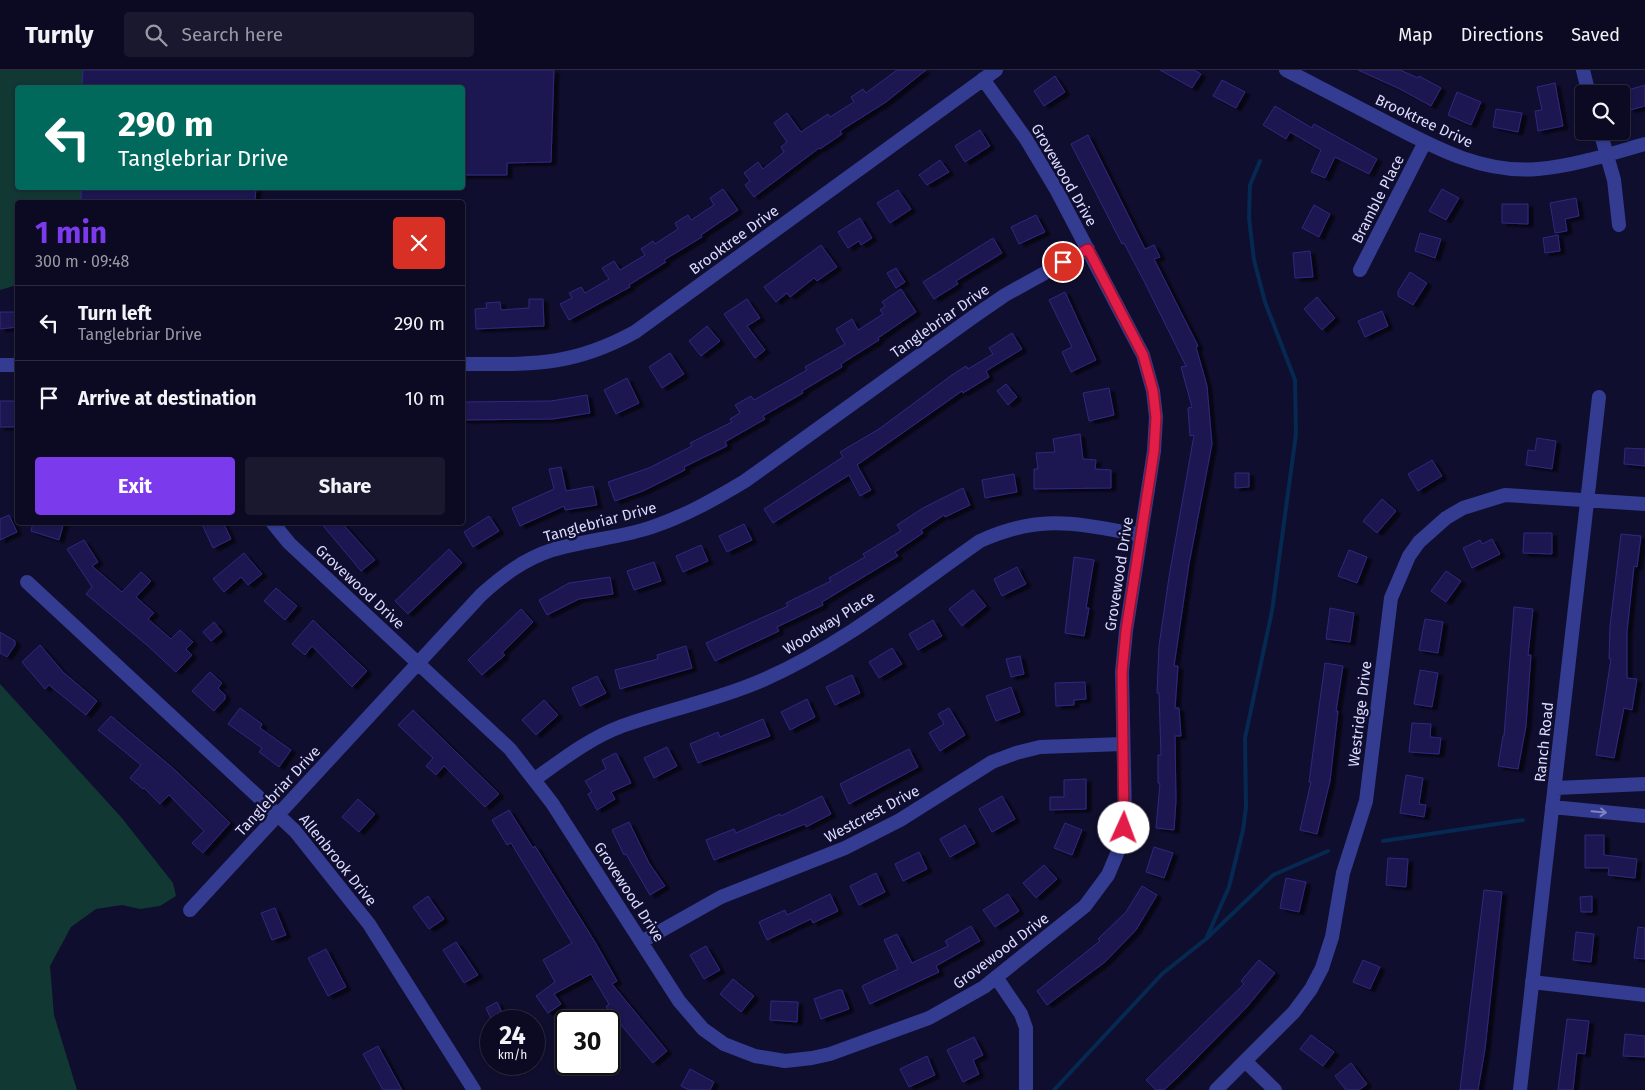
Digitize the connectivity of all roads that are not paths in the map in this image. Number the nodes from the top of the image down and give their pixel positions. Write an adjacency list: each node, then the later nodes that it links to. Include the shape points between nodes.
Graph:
1 (996, 70): 4 (street, Brooktree Drive)
2 (1286, 70): 7 (street, Brooktree Drive)
3 (1583, 70): 5 (street)
4 (983, 79): 11 (street, Grovewood Drive, via 1026,138); 14 (street, Brooktree Drive, via 635,332 588,354 539,364)
5 (1587, 85)
6 (1603, 140): 9 (street)
7 (1425, 142): 9 (street, Brooktree Drive, via 1471,162 1516,169 1570,164); 12 (street, Bramble Place)
8 (1645, 144): 9 (street, Brooktree Drive)
9 (1607, 154): 10 (street, via 1618,201)
10 (1619, 225)
11 (1088, 249): 20 (street, Grovewood Drive, via 1143,355 1153,391 1156,432); 22 (street, Tanglebriar Drive, via 1005,295 745,481 715,499 651,527 552,550 525,562 481,594)
12 (1360, 270)
13 (15, 364): 15 (street)
14 (465, 364)
15 (0, 365)
16 (1599, 397): 17 (street, Ranch Road)
17 (1588, 500): 18 (street, Westridge Drive); 26 (street, Ranch Road); 35 (street, Westridge Drive, via 1516,494 1484,500 1446,518 1409,556 1391,598 1366,802 1343,873 1329,948 1304,1000)
18 (1645, 504)
19 (274, 525): 22 (street, Grovewood Drive, via 289,543)
20 (1141, 534): 23 (street, Grovewood Drive, via 1123,664); 24 (street, Woodway Place, via 1051,522 1006,529 980,541 841,639 799,663 735,692 602,734)
21 (27, 582): 28 (street, Allenbrook Drive)
22 (418, 662): 24 (street, Grovewood Drive, via 492,731); 28 (street, Tanglebriar Drive)
23 (1123, 744): 31 (street, Westcrest Drive, via 1040,747 992,762 900,820 837,851 721,897); 32 (street, Grovewood Drive, via 1124,822 1119,849 1108,875 1085,906)
24 (535, 779): 31 (street, Grovewood Drive)
25 (1645, 784): 26 (street)
26 (1556, 788): 27 (street, Ranch Road)
27 (1552, 807): 29 (street, one-way to 29); 33 (street, Ranch Road)
28 (278, 815): 30 (street, Tanglebriar Drive); 36 (street, Allenbrook Drive, via 309,846 369,924)
29 (1645, 816)
30 (190, 910)
31 (641, 942): 32 (street, Grovewood Drive, via 679,1001 703,1029 724,1044 771,1060 812,1058 908,1027 955,1005)
32 (996, 977): 37 (street, via 1021,1014 1026,1028)
33 (1532, 982): 34 (street); 40 (street, Ranch Road)
34 (1645, 995)
35 (1246, 1061): 38 (street, Westridge Drive); 39 (street)
36 (474, 1090)
37 (1026, 1090)
38 (1216, 1090)
39 (1275, 1090)
40 (1520, 1090)

